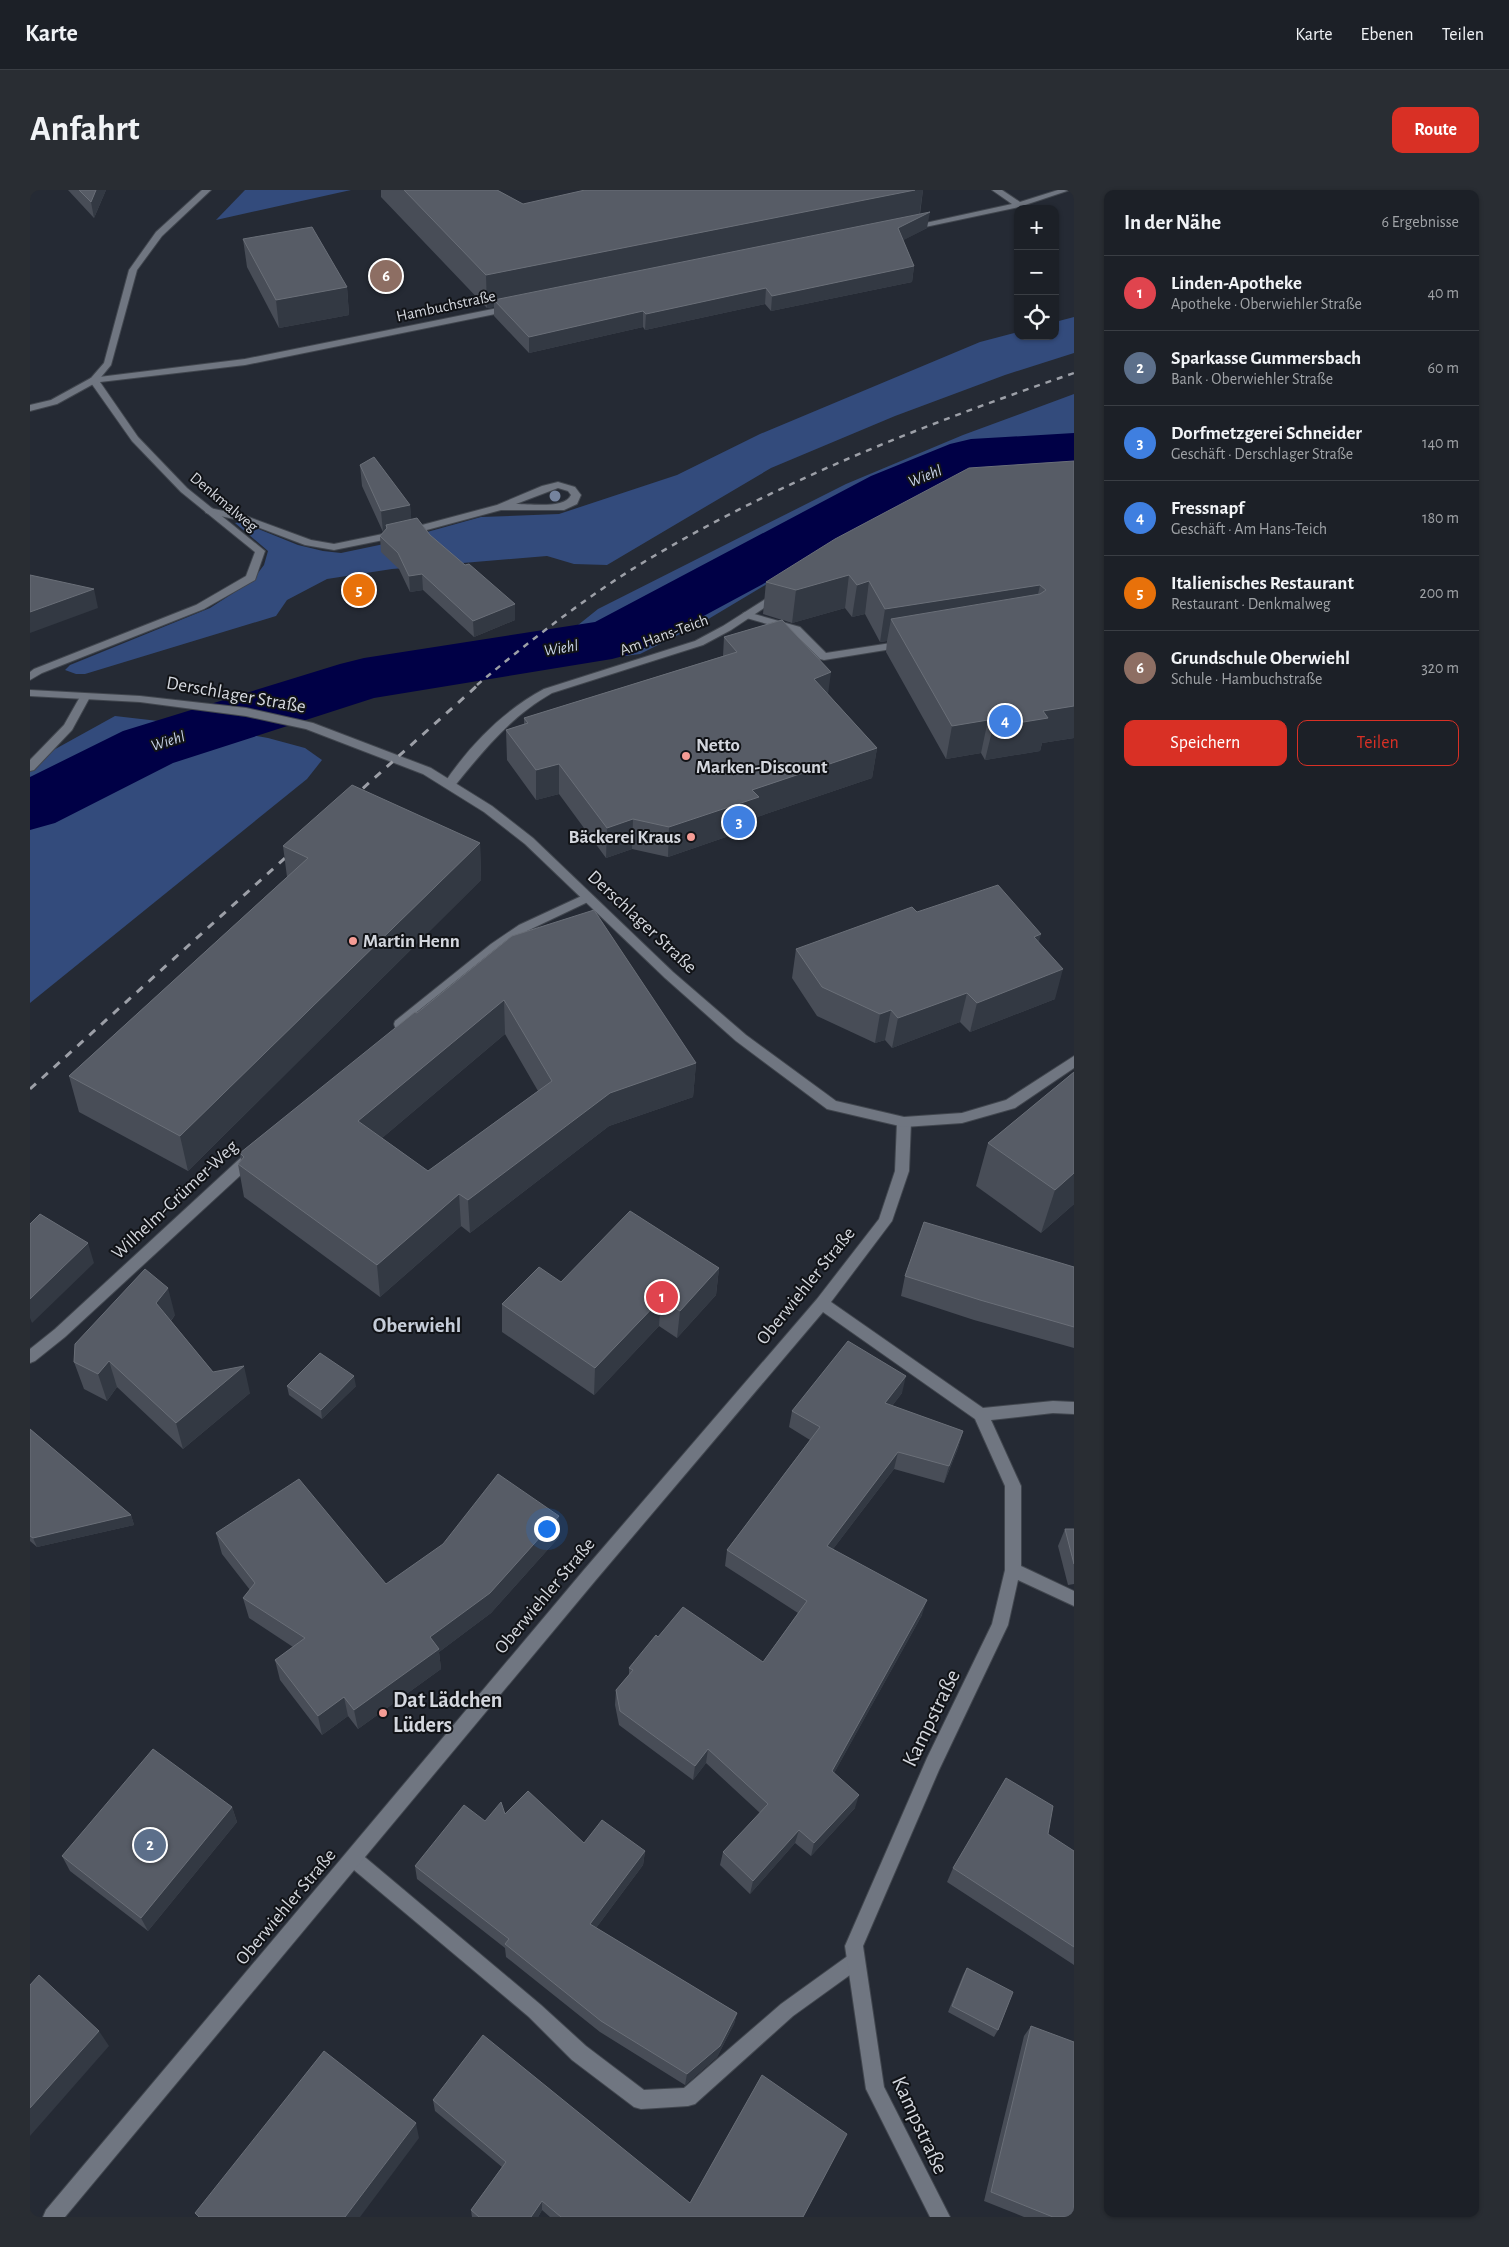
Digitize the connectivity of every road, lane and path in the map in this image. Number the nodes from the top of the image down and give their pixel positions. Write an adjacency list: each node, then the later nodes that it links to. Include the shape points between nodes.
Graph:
1 (208, 190): 8 (street, via 160,234 133,270 108,363)
2 (996, 190): 4 (street)
3 (1066, 190): 4 (street)
4 (1019, 205)
5 (1014, 206): 6 (street)
6 (903, 228)
7 (525, 305): 8 (street, Hambuchstraße, via 245,362)
8 (94, 380): 9 (street, via 54,402); 11 (street, Denkmalweg, via 135,439 184,490)
9 (30, 408)
10 (501, 507): 10 (street, via 558,485 572,489 576,495 573,502 564,507); 11 (street, via 408,532 334,547 308,543 242,518)
11 (210, 511): 15 (street, Denkmalweg, via 260,551 251,578 200,607 38,670)
12 (786, 589): 13 (street, Am Hans-Teich)
13 (747, 615): 14 (street, via 796,629 824,657); 19 (street, Am Hans-Teich, via 698,643 548,691 527,701 502,721)
14 (919, 642)
15 (30, 677)
16 (30, 693): 17 (street, Derschlager Straße)
17 (85, 697): 18 (street, via 68,727); 19 (street, Derschlager Straße, via 140,698 187,704 246,712 309,726 397,758)
18 (30, 767)
19 (449, 784): 20 (street, Derschlager Straße, via 488,809 529,842)
20 (588, 897): 21 (street, via 523,928 495,947); 23 (street, Derschlager Straße, via 734,1032 801,1084 832,1105)
21 (391, 1032)
22 (1074, 1061): 23 (street, via 1010,1104 962,1118)
23 (904, 1122): 25 (street, Oberwiehler Straße, via 902,1171 885,1221)
24 (259, 1149): 26 (street, Wilhelm-Grümer-Weg)
25 (822, 1304): 28 (street); 31 (street, Oberwiehler Straße, via 596,1568)
26 (30, 1357)
27 (1074, 1408): 28 (street, via 1053,1407)
28 (981, 1415): 29 (street, Kampstraße, via 1014,1486)
29 (1013, 1570): 30 (street); 32 (street, Kampstraße, via 1000,1625 933,1764 866,1918 854,1946)
30 (1074, 1599)
31 (354, 1859): 32 (street, via 535,2011 579,2053 641,2100 688,2097 787,2010); 33 (street, Oberwiehler Straße)
32 (854, 1961): 34 (street, Kampstraße, via 875,2089)
33 (54, 2217)
34 (940, 2217)

